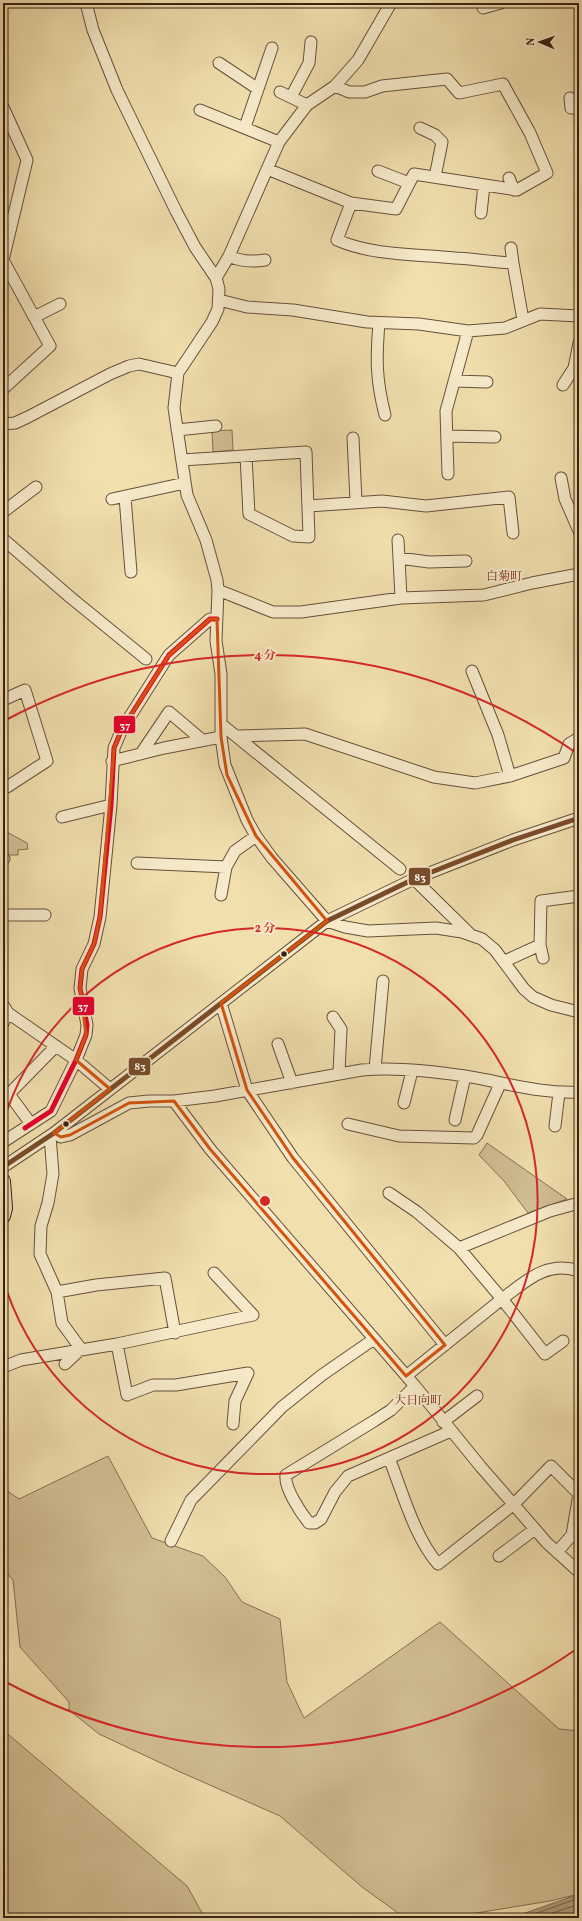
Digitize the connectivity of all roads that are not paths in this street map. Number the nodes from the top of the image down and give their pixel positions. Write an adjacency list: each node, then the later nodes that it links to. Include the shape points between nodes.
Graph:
1 (86, 3): 34 (street, via 93,30 117,90 176,212)
2 (391, 3): 8 (street, via 358,60)
3 (483, 3): 4 (street, via 483,8)
4 (501, 3)
5 (311, 42): 11 (street, via 309,64)
6 (272, 48): 9 (street)
7 (219, 63): 9 (street)
8 (335, 86): 13 (street); 26 (street, via 349,92 365,92 382,86 447,79 459,93 503,84 530,133 547,173)
9 (258, 89): 17 (street)
10 (280, 92): 11 (street)
11 (290, 97): 13 (street)
12 (570, 98): 15 (street, via 571,108)
13 (307, 105): 19 (street)
14 (3, 107): 31 (street, via 27,160)
15 (579, 108)
16 (200, 110): 17 (street)
17 (245, 127): 19 (street)
18 (420, 128): 22 (street, via 435,135 442,142)
19 (280, 142): 20 (street)
20 (267, 169): 27 (street); 30 (street)
21 (378, 171): 24 (street)
22 (435, 177): 24 (street, via 414,174); 25 (street)
23 (508, 178): 26 (street)
24 (409, 183): 27 (street, via 396,209)
25 (484, 185): 26 (street); 28 (street)
26 (514, 190)
27 (351, 203): 33 (street, via 337,240 349,245 407,256)
28 (481, 213)
29 (511, 248): 33 (street)
30 (229, 256): 32 (street, via 245,261); 34 (street)
31 (3, 260): 38 (street)
32 (265, 260)
33 (513, 263): 39 (street)
34 (216, 278): 35 (street)
35 (219, 300): 40 (street, via 247,307 292,310); 43 (street, via 212,322)
36 (60, 304): 38 (street)
37 (579, 316): 39 (street, via 540,314)
38 (34, 317): 47 (street, via 50,346)
39 (523, 320): 41 (street, via 505,328)
40 (379, 323): 41 (street, via 418,324); 48 (street, via 376,355 378,386)
41 (468, 331): 44 (street)
42 (579, 343): 46 (street, via 574,368)
43 (178, 374): 49 (street, via 139,364 129,366 15,423); 51 (street, via 174,408)
44 (454, 381): 45 (street); 52 (street, via 446,411)
45 (487, 382)
46 (563, 384)
47 (3, 388)
48 (385, 415)
49 (4, 423)
50 (216, 426): 51 (street)
51 (176, 430): 56 (street)
52 (447, 436): 53 (street); 57 (street)
53 (495, 437)
54 (353, 438): 63 (street)
55 (246, 456): 56 (street); 64 (street, via 306,452); 64 (street, via 249,514 293,536 309,537)
56 (182, 460): 59 (street)
57 (448, 474)
58 (561, 478): 66 (street, via 565,499)
59 (184, 483): 61 (street); 74 (street, via 206,540)
60 (36, 487): 65 (street)
61 (126, 497): 62 (street); 72 (street)
62 (112, 499)
63 (356, 501): 64 (street); 67 (street, via 382,500 426,506 509,497)
64 (308, 506)
65 (3, 512)
66 (579, 531)
67 (513, 534)
68 (3, 539): 77 (street)
69 (398, 540): 70 (street)
70 (399, 558): 71 (street, via 429,562); 75 (street)
71 (466, 561)
72 (131, 572)
73 (579, 574): 75 (street, via 484,595)
74 (218, 590): 75 (street, via 273,612 301,612); 76 (street)
75 (401, 598)
76 (216, 620): 80 (street, via 221,674); 86 (street, via 210,619 169,655 122,729)
77 (146, 659)
78 (472, 671): 87 (street, via 498,735)
79 (3, 700): 88 (street, via 25,690 47,761 6,787)
80 (221, 724): 81 (street); 82 (street)
81 (238, 736): 87 (street, via 305,734 434,777 475,783); 95 (street)
82 (221, 737): 84 (street); 92 (street, via 227,775)
83 (579, 738): 87 (street, via 569,744 564,758)
84 (202, 740): 85 (street); 85 (street, via 169,712)
85 (142, 752): 86 (street)
86 (112, 760): 89 (street)
87 (510, 776)
88 (3, 782)
89 (111, 805): 90 (street); 114 (street, via 100,917 94,944 82,969 80,988 87,1025 86,1035)
90 (62, 817)
91 (579, 818): 96 (street, via 513,840)
92 (256, 836): 94 (street, via 235,851); 101 (street)
93 (137, 863): 94 (street)
94 (226, 867): 97 (street)
95 (400, 869)
96 (414, 879): 101 (street); 102 (street)
97 (222, 895)
98 (579, 896): 103 (street, via 541,901)
99 (3, 915): 100 (street)
100 (45, 916)
101 (327, 921): 102 (street, via 345,928 368,931 436,928); 107 (street)
102 (472, 936): 105 (street, via 482,939)
103 (540, 945): 104 (street); 105 (street)
104 (543, 958)
105 (505, 961): 109 (street, via 524,989 533,997 551,1005)
106 (383, 981): 115 (street)
107 (221, 1003): 121 (street); 122 (street)
108 (6, 1009): 111 (street); 113 (street)
109 (579, 1012)
110 (333, 1017): 117 (street, via 341,1029)
111 (3, 1024)
112 (278, 1044): 119 (street)
113 (56, 1046): 114 (street); 125 (street)
114 (76, 1060): 121 (street); 129 (street, via 51,1111)
115 (375, 1069): 116 (street); 117 (street)
116 (412, 1071): 118 (street); 127 (street)
117 (339, 1073): 119 (street)
118 (465, 1076): 120 (street); 128 (street)
119 (292, 1084): 122 (street)
120 (500, 1084): 124 (street); 130 (street, via 474,1138 399,1136)
121 (110, 1089): 132 (street)
122 (247, 1090): 126 (street); 148 (street, via 293,1158)
123 (579, 1092): 124 (street)
124 (559, 1093): 131 (street)
125 (6, 1096): 129 (street)
126 (174, 1101): 132 (street, via 129,1103 70,1135); 145 (street, via 210,1149)
127 (404, 1103)
128 (455, 1120)
129 (31, 1124): 133 (street)
130 (348, 1124)
131 (555, 1126)
132 (52, 1135): 134 (street); 142 (street, via 53,1174 41,1226 40,1254)
133 (3, 1142)
134 (3, 1168)
135 (3, 1181): 138 (main road)
136 (389, 1193): 139 (street, via 417,1212)
137 (579, 1203): 139 (street, via 550,1211)
138 (3, 1216)
139 (459, 1248): 143 (street)
140 (579, 1271): 143 (street, via 552,1269 536,1273)
141 (214, 1273): 144 (street, via 253,1314)
142 (57, 1292): 144 (street, via 165,1278); 149 (street, via 62,1323)
143 (502, 1299): 146 (street, via 545,1354); 148 (street)
144 (175, 1333): 147 (street)
145 (374, 1340): 152 (street); 161 (street, via 282,1407 191,1500)
146 (563, 1342)
147 (117, 1344): 149 (street); 156 (street, via 127,1394 153,1385 176,1385 248,1373 235,1401)
148 (445, 1345): 152 (street)
149 (81, 1349): 150 (street); 151 (street, via 21,1360)
150 (65, 1364)
151 (3, 1367)
152 (406, 1376): 153 (street)
153 (415, 1386): 155 (street); 158 (street, via 391,1410 286,1475 286,1485 304,1517 309,1523 315,1523 321,1519 335,1492 348,1476)
154 (477, 1396): 155 (street)
155 (444, 1422): 157 (street)
156 (233, 1424)
157 (451, 1431): 158 (street); 159 (street)
158 (389, 1458): 159 (street, via 420,1538 438,1564)
159 (514, 1504): 160 (street); 162 (street, via 551,1466 579,1494 572,1535)
160 (535, 1528): 162 (street); 163 (street)
161 (171, 1541)
162 (557, 1552): 164 (street)
163 (499, 1556)
164 (579, 1572)

